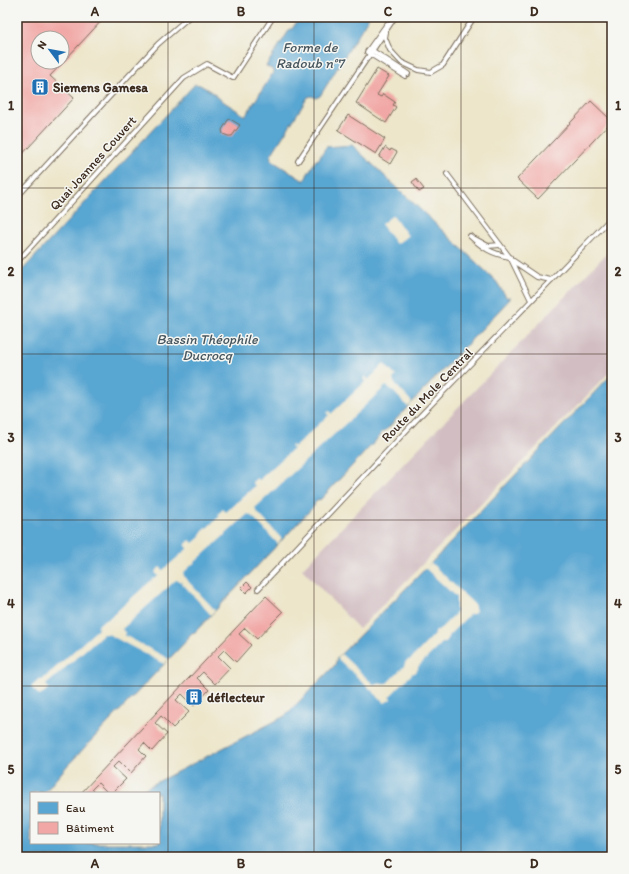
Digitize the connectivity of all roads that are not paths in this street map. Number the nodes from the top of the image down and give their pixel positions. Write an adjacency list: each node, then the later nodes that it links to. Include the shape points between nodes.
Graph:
1 (189, 17): 12 (lane, via 158,44)
2 (273, 17): 16 (lane, Quai Joannes Couvert, via 233,78 207,64 184,78)
3 (391, 17): 6 (lane)
4 (395, 17): 7 (lane)
5 (474, 17): 7 (lane, via 443,65 431,72 418,70 401,62 390,50 385,38)
6 (387, 24): 7 (lane); 8 (lane)
7 (386, 30): 8 (lane)
8 (370, 53): 9 (lane); 10 (lane)
9 (406, 75)
10 (298, 161)
11 (447, 174): 14 (lane)
12 (17, 197)
13 (612, 217): 17 (lane, Route du Mole Central)
14 (500, 245): 15 (lane); 15 (lane, via 488,246 470,236 483,249)
15 (510, 258): 17 (lane, via 537,277); 18 (lane)
16 (17, 262)
17 (551, 280): 18 (lane, Route du Mole Central)
18 (531, 300): 19 (lane, Route du Mole Central)
19 (258, 589)

